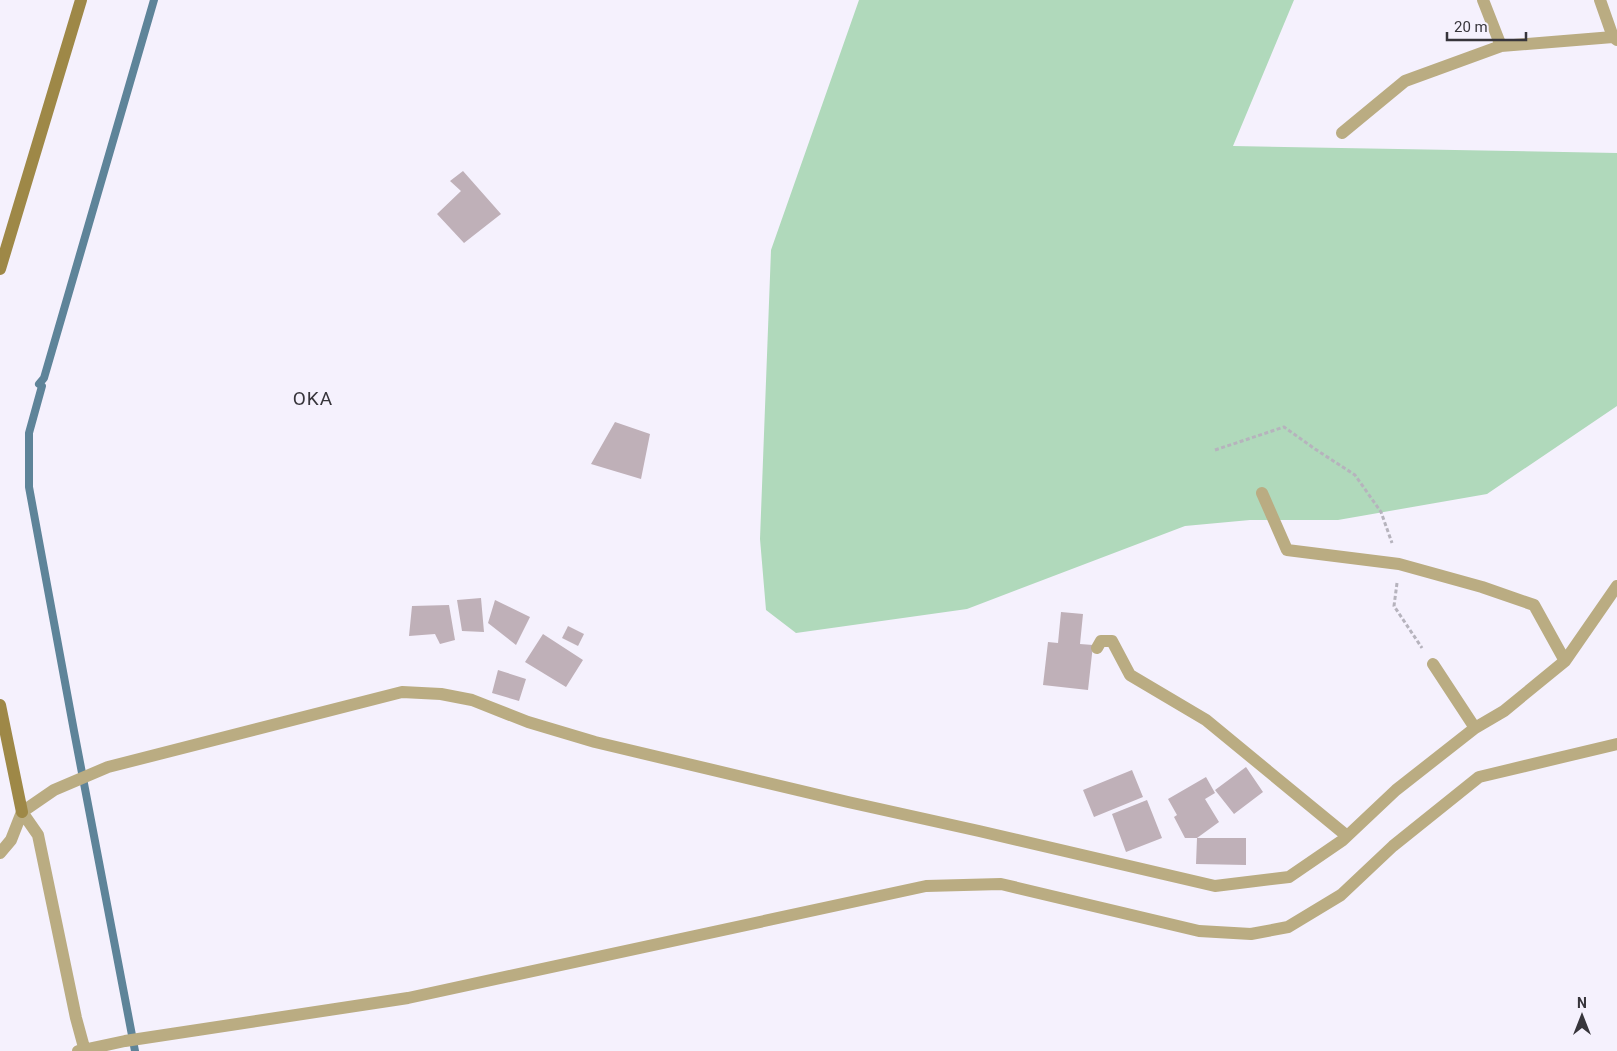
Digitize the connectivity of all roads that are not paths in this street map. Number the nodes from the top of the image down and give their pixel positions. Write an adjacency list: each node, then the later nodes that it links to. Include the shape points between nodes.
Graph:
1 (81, 0): 7 (street)
2 (1483, 0): 5 (street)
3 (1600, 0): 4 (street)
4 (1615, 38): 5 (street)
5 (1501, 46): 6 (street, via 1404,81)
6 (1342, 133)
7 (0, 269)
8 (1262, 492): 11 (street, via 1287,550 1399,564 1534,605)
9 (1617, 586): 11 (street)
10 (1096, 648): 17 (street, via 1101,641 1112,642 1130,675 1206,720)
11 (1565, 661): 14 (street, via 1504,710)
12 (1433, 664): 14 (street)
13 (0, 705): 16 (street)
14 (1475, 728): 17 (street, via 1396,790)
15 (1617, 744): 19 (street, via 1478,777 1394,846 1341,895 1288,927 1251,934 1199,931 1002,884 926,886 408,998)
16 (22, 812): 17 (street, via 54,790 108,767 402,692 472,700 528,722 595,742 1215,886 1289,877); 18 (street, via 11,840); 19 (street, via 38,836)
17 (1347, 836)
18 (0, 853)
19 (83, 1050)

